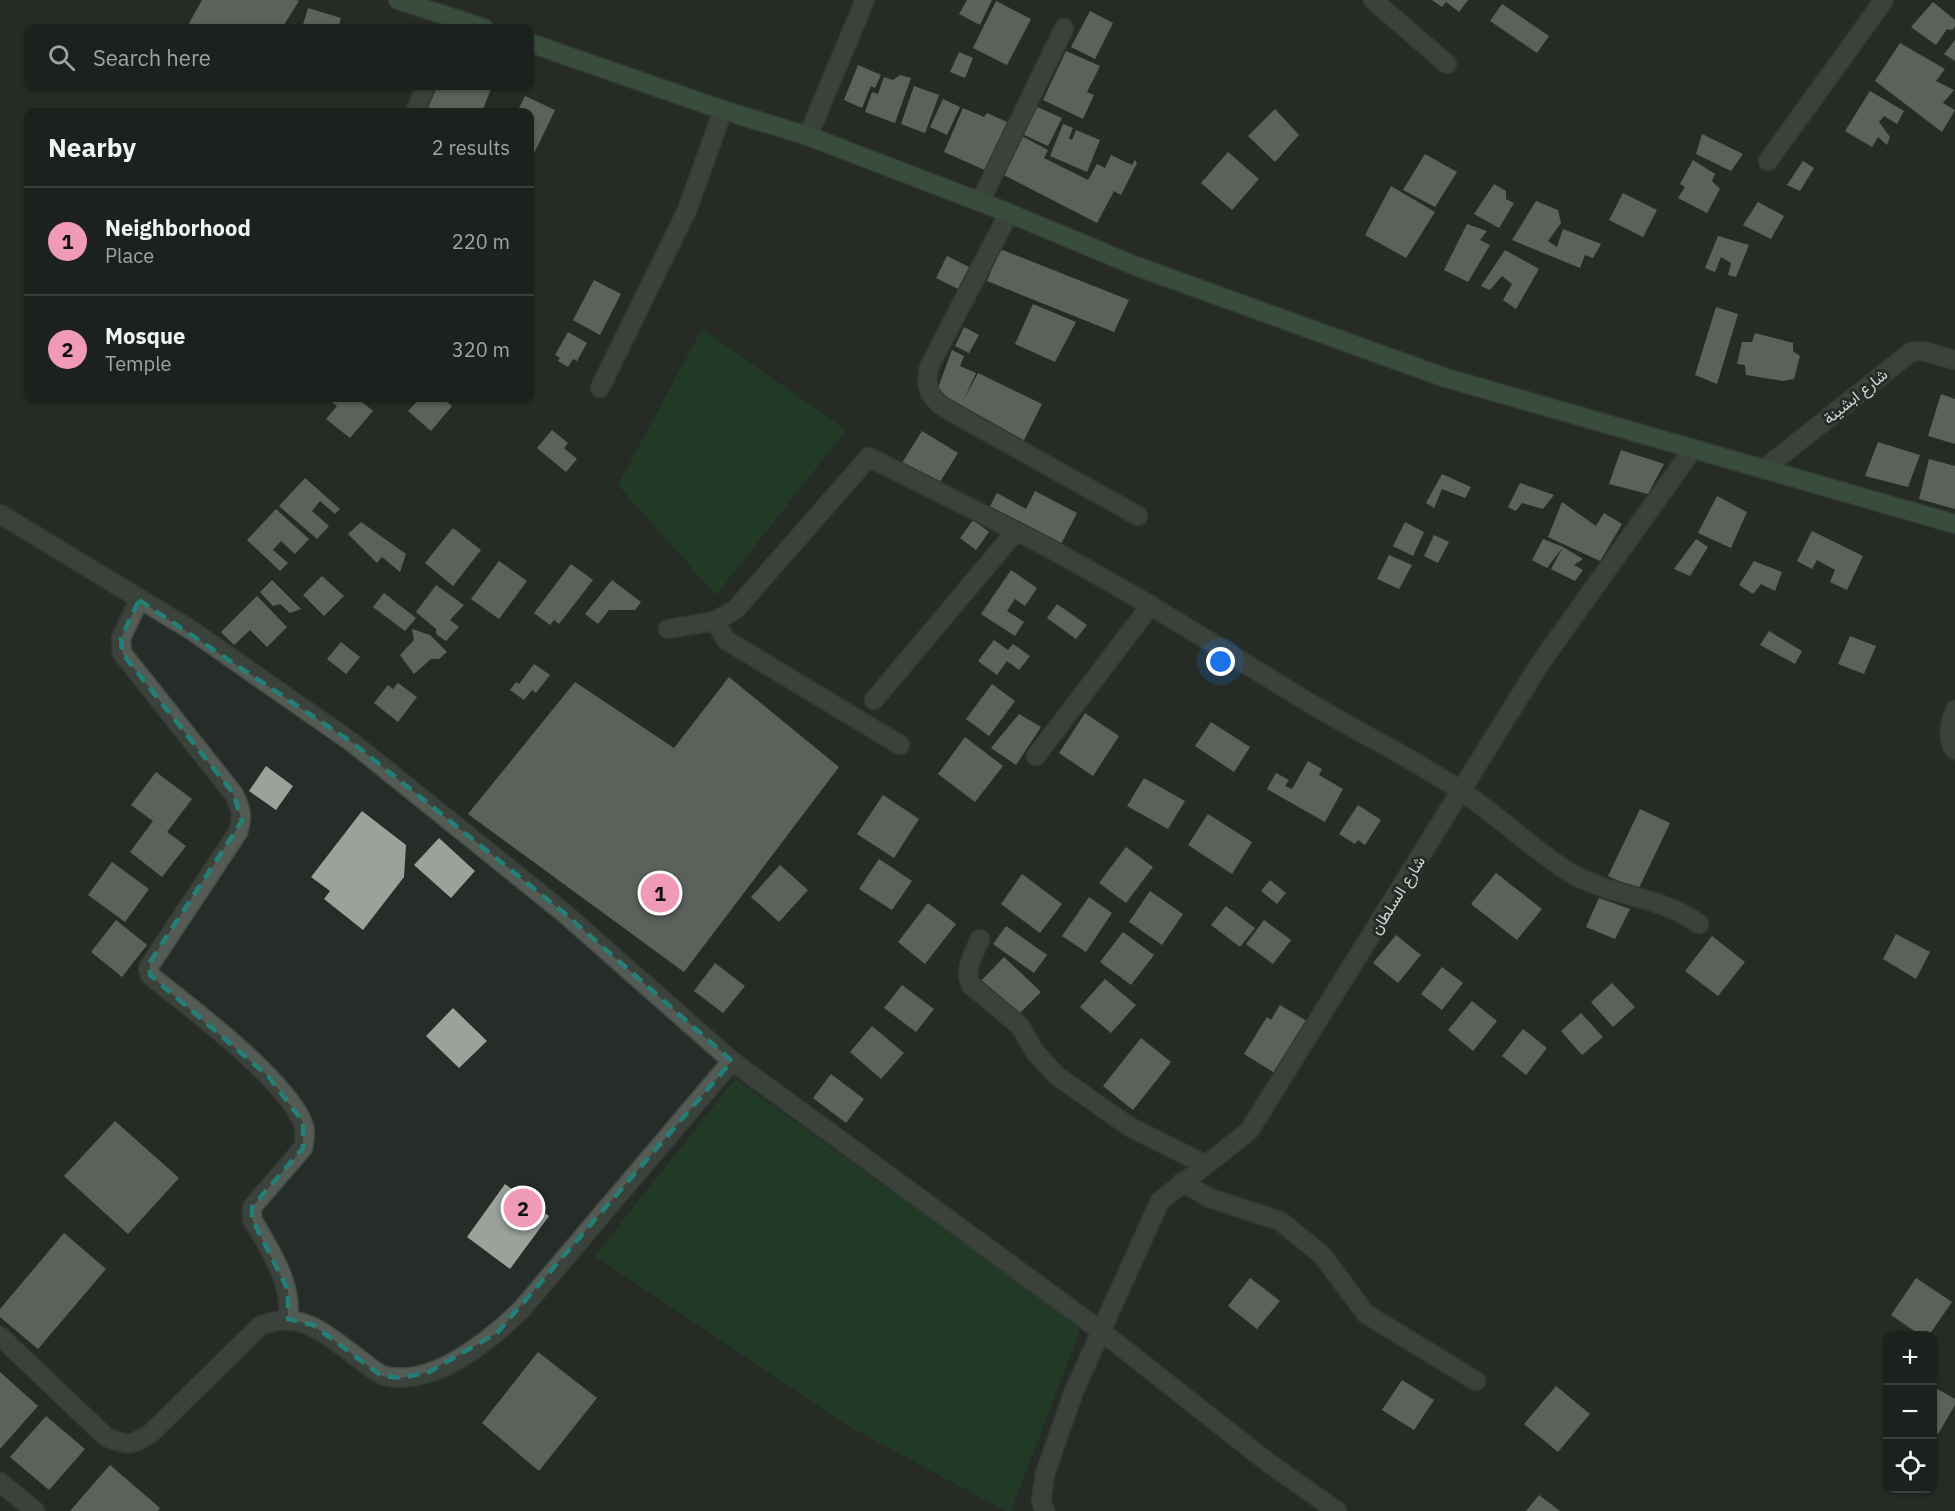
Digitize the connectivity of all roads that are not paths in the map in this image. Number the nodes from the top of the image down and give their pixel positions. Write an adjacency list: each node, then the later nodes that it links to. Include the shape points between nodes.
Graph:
1 (398, 0): 5 (street)
2 (865, 0): 12 (street)
3 (1373, 0): 8 (street)
4 (1884, 0): 13 (street)
5 (451, 24)
6 (1065, 28): 14 (street)
7 (534, 44): 11 (street)
8 (1447, 64)
9 (424, 90): 10 (street)
10 (417, 108)
11 (723, 110): 12 (street); 17 (street, via 688,208)
12 (808, 136): 14 (street)
13 (1768, 161)
14 (981, 202): 15 (street)
15 (1009, 213): 18 (street, via 1133,265 1443,377); 21 (street, via 929,367 927,390 945,408)
16 (1955, 360): 19 (street, شارع ابشينة, via 1923,351 1911,352)
17 (600, 388)
18 (1693, 449): 19 (street); 33 (street, شارع السلطان, via 1541,662)
19 (1764, 469): 22 (street)
20 (0, 514): 24 (street)
21 (1138, 516)
22 (1955, 524)
23 (1016, 531): 25 (street); 26 (street, via 869,457 735,610); 28 (street)
24 (139, 600): 36 (street, via 191,630 353,743 563,912); 39 (street, via 121,638 122,653 233,793 242,821 148,968 150,975 268,1076 303,1122 303,1148 252,1207 252,1219 288,1290)
25 (1151, 605): 32 (street); 33 (street)
26 (716, 621): 27 (street); 30 (street, via 726,640)
27 (668, 629)
28 (874, 700)
29 (1955, 710): 31 (street, via 1949,727)
30 (900, 745)
31 (1955, 750)
32 (1036, 756)
33 (1463, 792): 34 (street, via 1569,872 1589,882 1662,903); 37 (street, شارع السلطان, via 1249,1131)
34 (1699, 924)
35 (980, 939): 37 (street, via 968,968 968,980 1020,1026 1035,1052 1057,1076 1130,1127)
36 (732, 1061): 39 (street, via 521,1310 497,1334 465,1356 429,1372 401,1378 382,1376 313,1325); 40 (street)
37 (1204, 1164): 38 (street, شارع السلطان)
38 (1182, 1182): 40 (street, شارع السلطان, via 1160,1201); 42 (street, via 1210,1198 1280,1221 1336,1270 1354,1302 1366,1314)
39 (288, 1319): 41 (street, via 260,1326 136,1444 106,1437)
40 (1101, 1331): 45 (street, شارع السلطان, via 1074,1391 1046,1474 1041,1501); 46 (street, via 1266,1461)
41 (0, 1336)
42 (1476, 1381)
43 (0, 1482): 44 (street)
44 (34, 1511)
45 (1045, 1511)
46 (1337, 1511)

